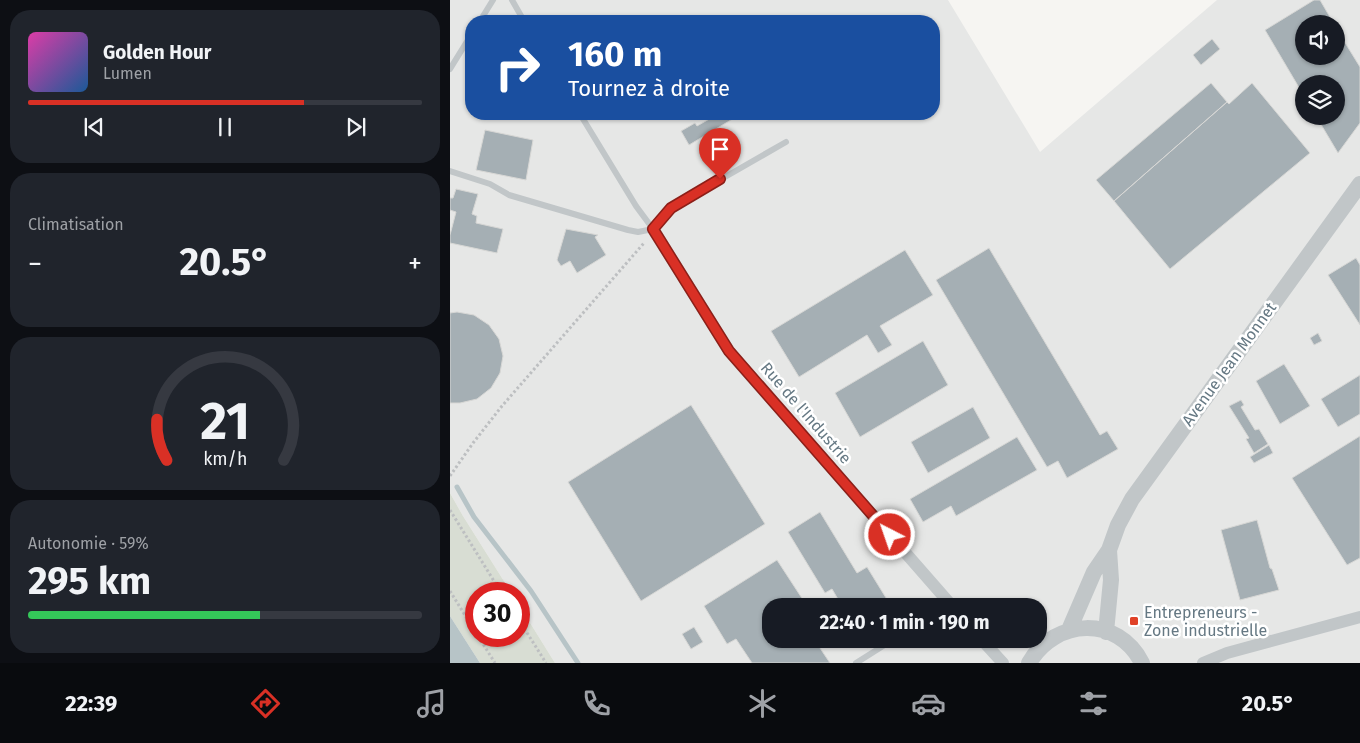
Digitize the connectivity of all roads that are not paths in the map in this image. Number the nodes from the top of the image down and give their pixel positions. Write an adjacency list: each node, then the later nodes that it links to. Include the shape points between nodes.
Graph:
1 (493, 0): 3 (lane)
2 (512, 0): 4 (lane)
3 (484, 15)
4 (521, 15)
5 (465, 45): 6 (lane)
6 (450, 69)
7 (584, 120): 11 (lane)
8 (786, 142): 11 (lane, via 671,208)
9 (450, 171): 11 (lane, via 490,184 509,195 628,230)
10 (1360, 184): 12 (street, Avenue Jean Monnet, via 1132,499)
11 (653, 229): 13 (street, Rue de l'Industrie, via 729,351)
12 (1109, 550): 15 (street, Avenue Jean Monnet, via 1094,572); 16 (street, Avenue Jean Monnet, via 1111,580)
13 (943, 598)
14 (1360, 617): 23 (street, via 1227,653)
15 (1070, 630): 16 (street, via 1087,628); 21 (street, via 1046,642)
16 (1106, 632): 22 (street, via 1127,643)
17 (880, 648): 19 (lane)
18 (989, 648): 20 (street)
19 (856, 663)
20 (1003, 663)
21 (1029, 663)
22 (1142, 663)
23 (1203, 663)

